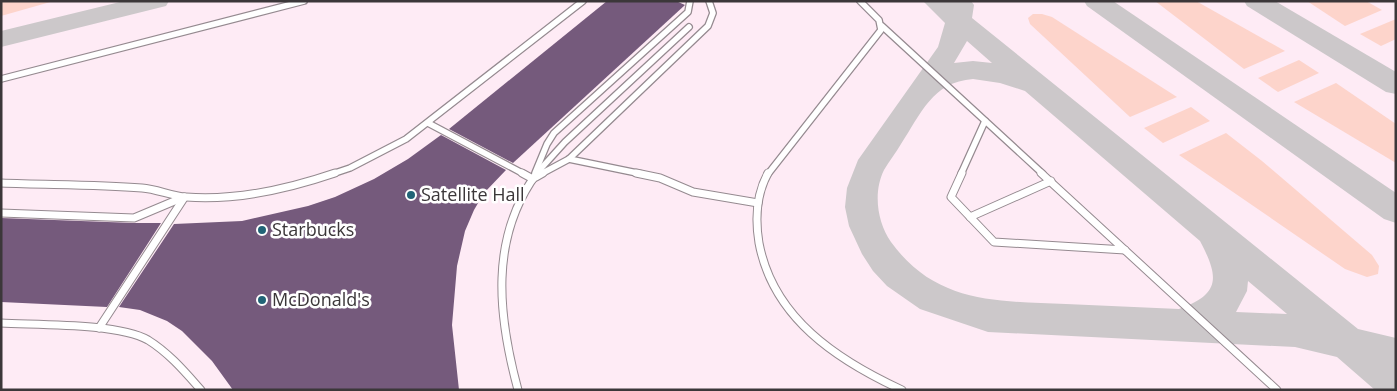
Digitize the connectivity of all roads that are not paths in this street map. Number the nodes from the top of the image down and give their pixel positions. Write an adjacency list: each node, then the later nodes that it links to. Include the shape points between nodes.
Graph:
1 (304, 1): 8 (lane)
2 (583, 1): 10 (lane)
3 (690, 1): 12 (lane, via 688,12 554,133)
4 (709, 1): 11 (lane, via 714,15 708,26)
5 (860, 1): 6 (lane)
6 (882, 26): 9 (lane); 16 (lane, via 769,172)
7 (689, 27): 12 (lane, via 555,152)
8 (1, 79)
9 (985, 121): 13 (lane); 18 (lane, via 951,196)
10 (428, 123): 12 (lane); 15 (lane, via 372,158 309,182 237,196)
11 (569, 159): 12 (lane); 16 (lane, via 660,178 699,193)
12 (533, 179): 23 (lane, via 509,226 501,280 504,329)
13 (1050, 181): 18 (lane); 19 (lane)
14 (1, 183): 15 (lane, via 143,188)
15 (184, 197): 17 (lane, via 134,218); 21 (lane)
16 (758, 203): 24 (lane, via 756,221 761,257 785,304 809,333 840,359)
17 (1, 213)
18 (970, 217): 19 (lane, via 994,242)
19 (1125, 250): 25 (lane)
20 (1, 323): 21 (lane)
21 (99, 328): 22 (lane, via 131,332 148,340 180,364)
22 (201, 390)
23 (518, 390)
24 (902, 390)
25 (1277, 390)

